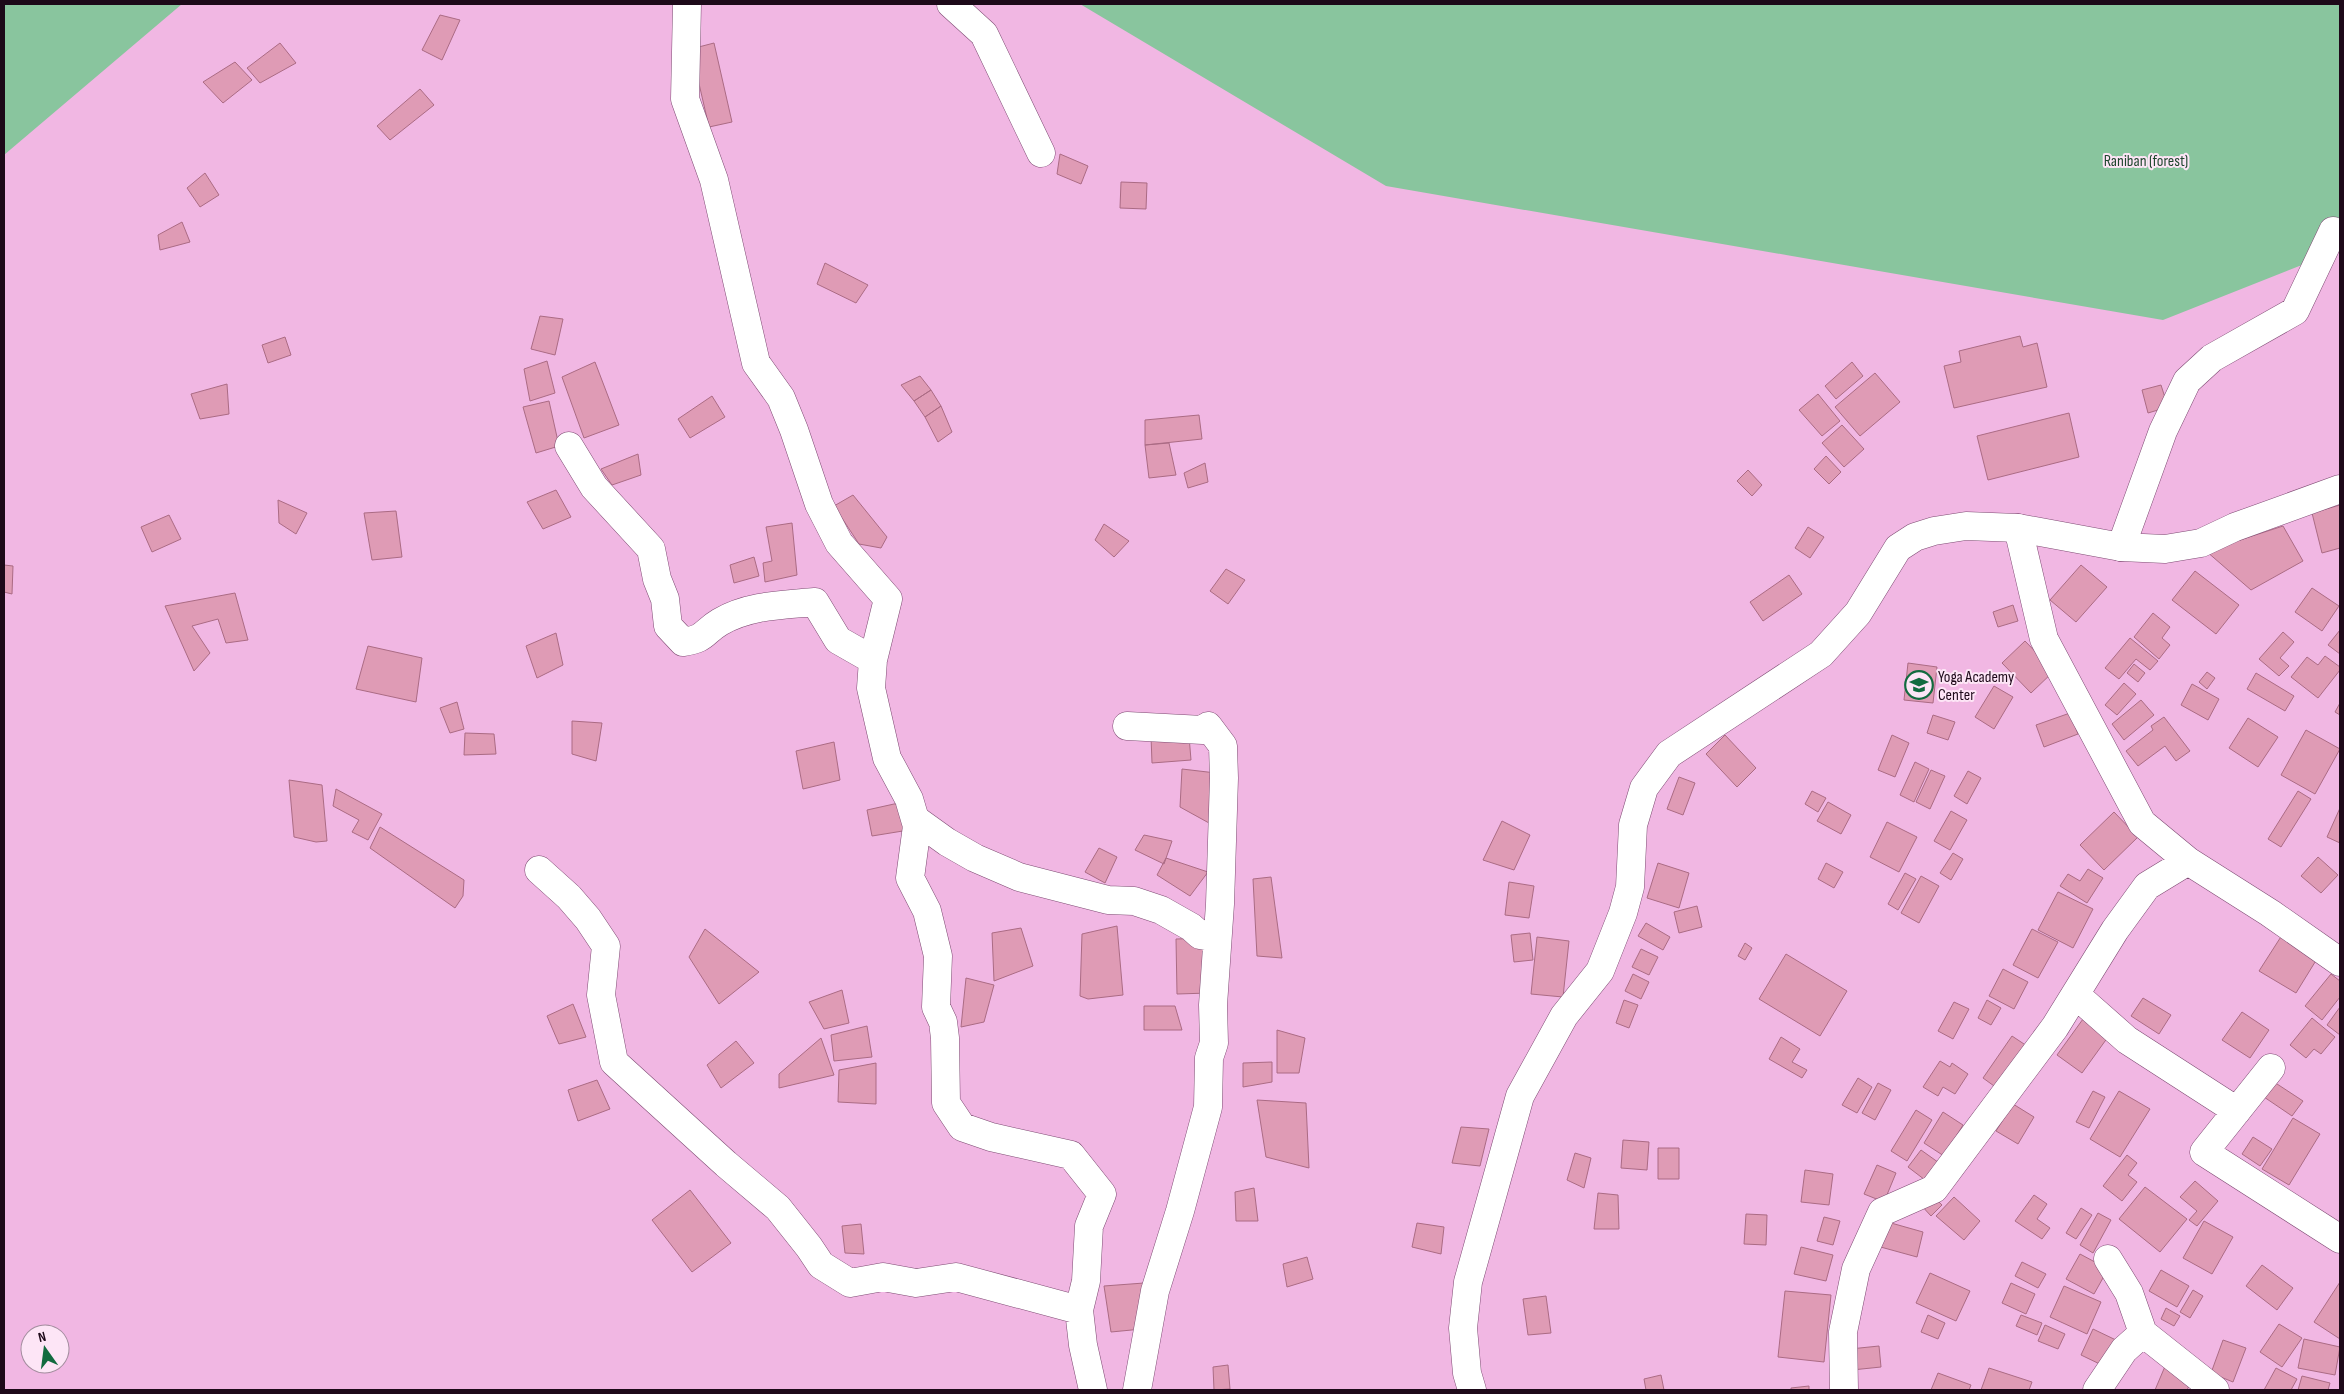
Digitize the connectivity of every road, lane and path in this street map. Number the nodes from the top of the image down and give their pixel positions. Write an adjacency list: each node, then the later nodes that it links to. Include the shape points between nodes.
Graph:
1 (687, 4): 9 (street, via 685,99 714,180 756,363 781,398 819,504 839,543 888,599)
2 (951, 4): 3 (street, via 984,34)
3 (1041, 153)
4 (2333, 231): 8 (street, via 2296,311 2212,358 2187,381 2163,431)
5 (569, 446): 9 (street, via 594,487 651,549 665,599 668,626 683,642 698,640 719,622 757,607 815,602 838,640)
6 (2340, 488): 8 (street, via 2201,543 2165,549)
7 (2018, 528): 8 (street); 12 (street, via 2044,639 2142,823); 25 (street, via 1966,526 1934,531 1915,537 1898,548 1858,613 1821,654 1670,754 1644,788 1633,825 1630,887 1623,913 1600,971 1564,1016 1520,1096 1500,1163 1467,1291 1462,1328)
8 (2121, 547)
9 (873, 660): 11 (street, via 872,688 887,758 909,799)
10 (1127, 726): 14 (street, via 1203,730 1208,726 1223,746)
11 (915, 819): 14 (street, via 975,858 1019,877 1108,900 1134,901 1161,910 1200,935); 21 (street, via 917,826 910,878 927,911 938,956 936,1007 943,1022 945,1038 946,1103 962,1128 1071,1155 1102,1194 1088,1226 1086,1281)
12 (2188, 861): 15 (street); 16 (street, via 2147,886 2115,930)
13 (539, 870): 21 (street, via 569,896 606,946 601,995 614,1062 778,1208 821,1265 850,1283 883,1277 916,1283 956,1277)
14 (1217, 938): 24 (street, via 1212,1005 1214,1043 1210,1058 1208,1107 1155,1291)
15 (2340, 962)
16 (2076, 995): 18 (street, via 2127,1040); 26 (street, via 1934,1189 1882,1212 1856,1269 1844,1332)
17 (2271, 1068): 18 (street)
18 (2237, 1111): 19 (street, via 2204,1152)
19 (2340, 1239)
20 (2108, 1260): 22 (street, via 2129,1292)
21 (1079, 1310): 23 (street)
22 (2143, 1333): 27 (street, via 2124,1350); 28 (street)
23 (1093, 1390)
24 (1137, 1390)
25 (1472, 1390)
26 (1844, 1390)
27 (2097, 1390)
28 (2215, 1390)

